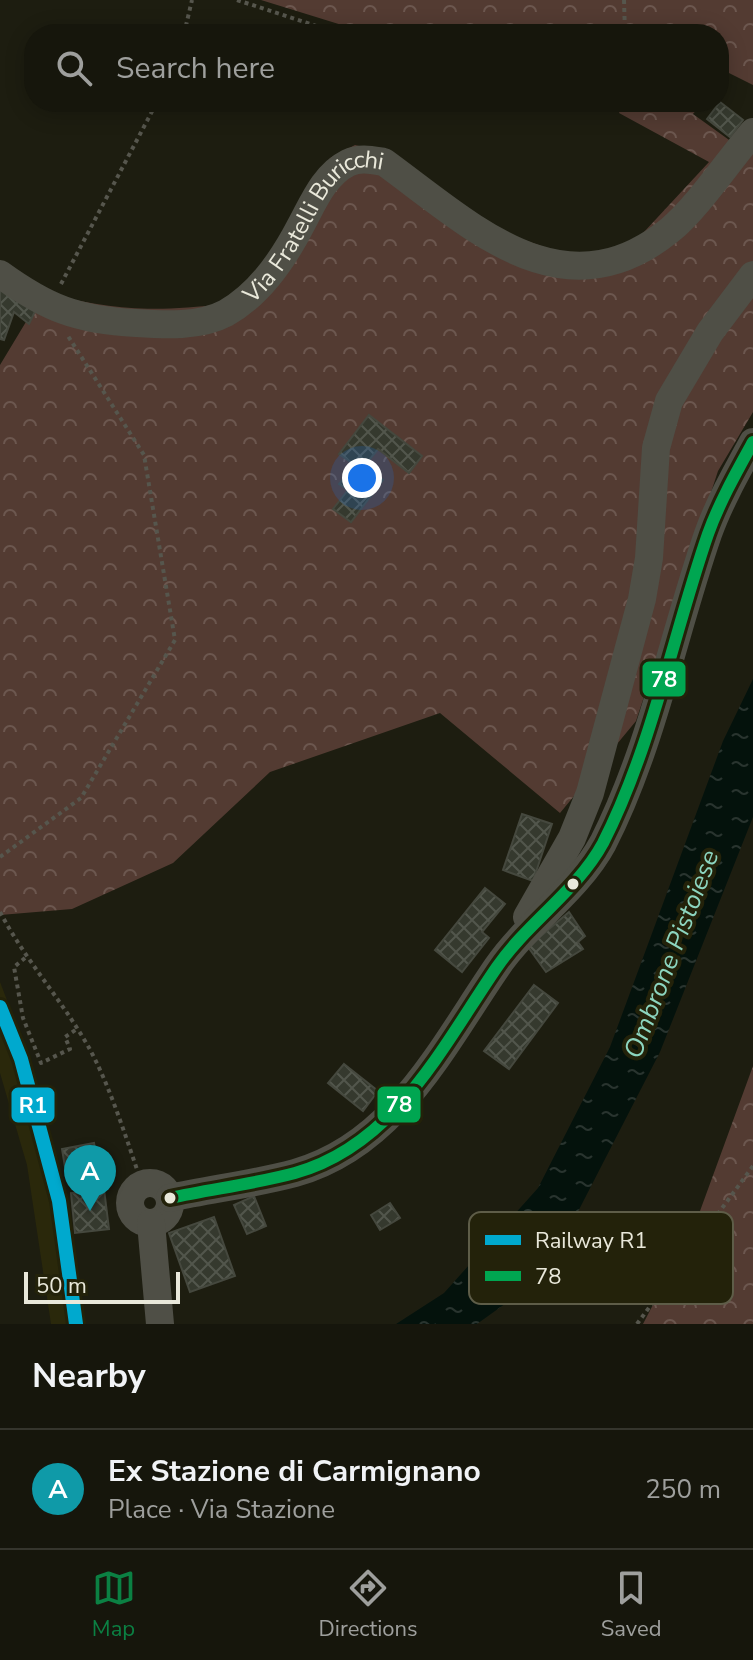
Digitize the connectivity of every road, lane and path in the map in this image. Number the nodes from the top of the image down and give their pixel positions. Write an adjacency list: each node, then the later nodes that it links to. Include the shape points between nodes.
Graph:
1 (192, 0): 4 (path)
2 (237, 0): 5 (path)
3 (624, 0): 6 (path)
4 (186, 24)
5 (310, 24)
6 (625, 24)
7 (152, 112): 11 (path)
8 (753, 132): 11 (street, Via Fratelli Buricchi, via 671,229 621,262 597,267 522,254 494,242 384,162 364,158 335,172 317,193 280,262 252,294 225,314 165,325 74,316)
9 (0, 274): 11 (street, Via Fratelli Buricchi)
10 (753, 275): 15 (street, via 710,332 669,401 656,448 642,599 590,793 572,838)
11 (49, 306): 13 (path, via 144,455 175,640 81,798)
12 (753, 442): 15 (street, via 709,530 638,756 602,845)
13 (0, 857)
14 (0, 912): 16 (path)
15 (507, 952): 20 (street, via 409,1095 364,1139 297,1172)
16 (25, 958): 17 (path); 17 (path, via 14,967 23,1018 41,1063 70,1049 65,1037)
17 (78, 1029): 19 (path)
18 (753, 1166): 21 (path)
19 (142, 1184): 20 (street, via 159,1185); 22 (street, via 130,1205 135,1216)
20 (170, 1198): 22 (street, via 167,1215)
21 (719, 1212)
22 (151, 1223): 24 (street)
23 (652, 1304): 25 (path)
24 (159, 1318)
25 (637, 1324)

